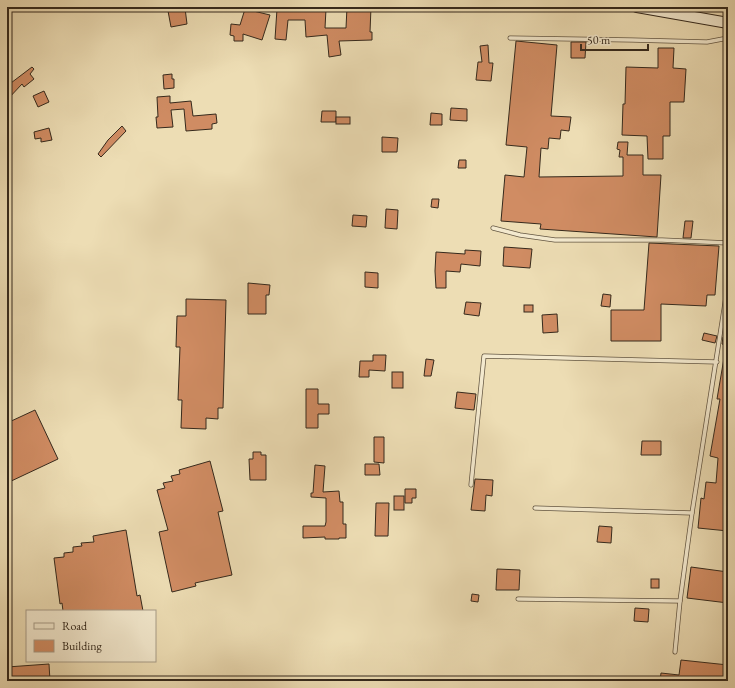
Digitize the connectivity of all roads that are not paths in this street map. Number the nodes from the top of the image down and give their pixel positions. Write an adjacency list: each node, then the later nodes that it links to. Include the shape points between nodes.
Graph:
1 (638, 7): 2 (main road)
2 (728, 23)
3 (510, 38): 4 (lane, via 707,42)
4 (728, 38)
5 (493, 228): 6 (lane, via 520,236 555,240)
6 (728, 243)
7 (728, 284): 8 (lane)
8 (717, 362): 9 (lane, via 484,356); 11 (lane)
9 (471, 485)
10 (535, 508): 11 (lane)
11 (692, 513): 13 (lane)
12 (518, 599): 13 (lane)
13 (680, 601): 14 (lane)
14 (675, 652)

